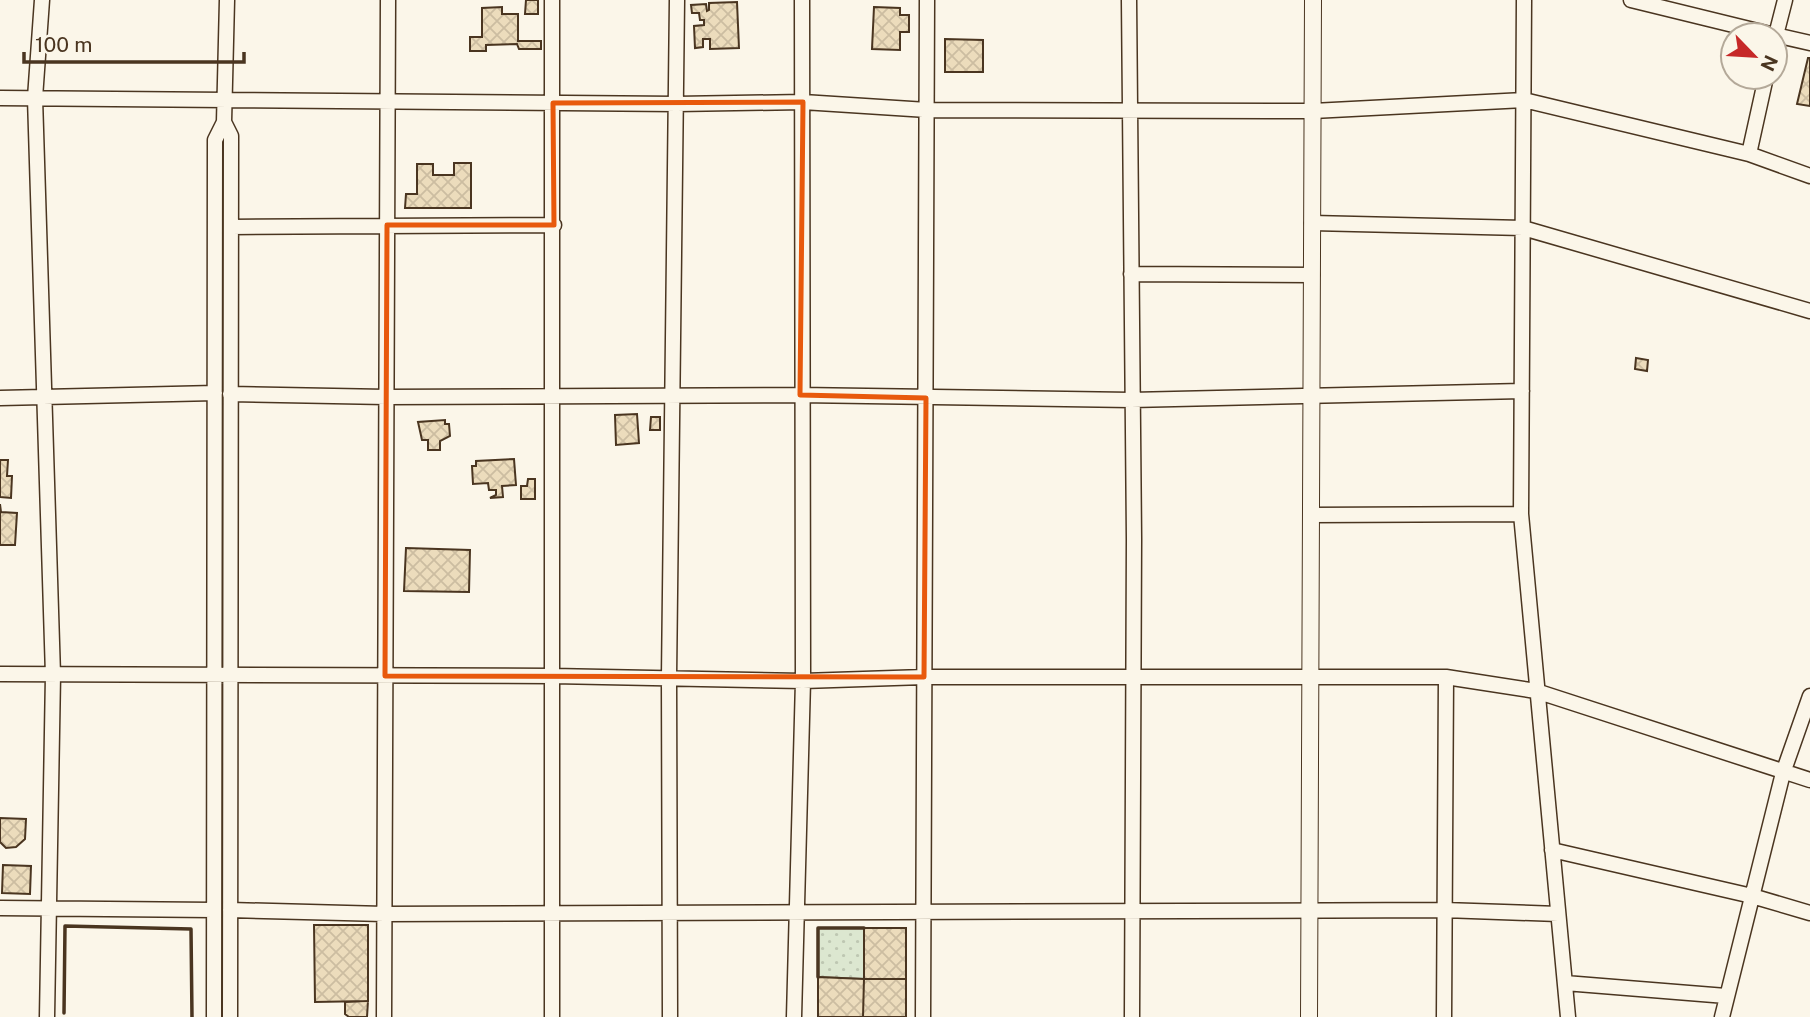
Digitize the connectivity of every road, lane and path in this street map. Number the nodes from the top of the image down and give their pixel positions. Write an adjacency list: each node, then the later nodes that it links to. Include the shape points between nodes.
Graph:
1 (42, 0): 19 (street)
2 (227, 0): 20 (street)
3 (388, 0): 21 (street)
4 (552, 0): 24 (street)
5 (677, 0): 25 (street)
6 (802, 0): 23 (street)
7 (927, 0): 27 (street)
8 (1129, 0): 26 (street)
9 (1313, 0): 28 (street)
10 (1524, 0): 22 (street)
11 (1630, 0): 14 (street)
12 (1784, 0): 13 (street)
13 (1779, 21)
14 (1719, 22)
15 (1789, 39): 16 (street)
16 (1810, 43)
17 (1763, 91): 30 (street)
18 (0, 98): 19 (street)
19 (35, 99): 20 (street); 49 (street)
20 (225, 99): 21 (street); 29 (street)
21 (387, 99): 24 (street); 33 (street)
22 (1524, 100): 28 (street); 30 (street); 36 (street)
23 (803, 102): 25 (street); 27 (street); 44 (street)
24 (553, 103): 25 (street); 34 (street)
25 (677, 104): 47 (street)
26 (1129, 109): 27 (street); 28 (street); 37 (street)
27 (927, 110): 50 (street)
28 (1313, 111): 32 (street)
29 (224, 122): 35 (street, via 231,136); 41 (street, via 215,140)
30 (1749, 154): 31 (street)
31 (1810, 176)
32 (1312, 222): 36 (street); 38 (street)
33 (387, 225): 34 (street); 35 (street); 45 (street)
34 (554, 225): 46 (street)
35 (231, 227): 42 (street)
36 (1523, 228): 39 (street); 40 (street)
37 (1131, 274): 38 (street); 51 (street)
38 (1312, 275): 43 (street)
39 (1810, 311)
40 (1522, 391): 43 (street); 52 (street)
41 (215, 393): 49 (street); 56 (street)
42 (230, 394): 45 (street); 57 (street)
43 (1312, 394): 51 (street); 53 (street)
44 (800, 395): 47 (street); 50 (street); 65 (street)
45 (386, 397): 46 (street); 58 (street)
46 (554, 397): 47 (street); 59 (street)
47 (673, 397): 60 (street)
48 (0, 398): 49 (street)
49 (43, 398): 55 (street)
50 (926, 398): 51 (street); 61 (street)
51 (1131, 400): 64 (street)
52 (1521, 514): 53 (street); 66 (street)
53 (1311, 515): 63 (street)
54 (0, 674): 55 (street)
55 (53, 675): 56 (street); 73 (street)
56 (214, 675): 57 (street); 74 (street)
57 (230, 675): 58 (street); 75 (street)
58 (385, 676): 59 (street); 84 (street)
59 (553, 676): 60 (street); 78 (street)
60 (669, 677): 65 (street); 79 (street)
61 (924, 677): 64 (street); 65 (street); 81 (street)
62 (1446, 677): 63 (street); 66 (street); 76 (street)
63 (1311, 678): 64 (street); 77 (street)
64 (1133, 679): 82 (street)
65 (803, 681): 80 (street)
66 (1536, 691): 68 (street); 70 (street)
67 (1810, 696): 68 (street)
68 (1783, 773): 69 (street); 71 (street)
69 (1810, 780)
70 (1552, 849): 71 (street); 85 (street)
71 (1752, 895): 83 (street); 87 (street)
72 (0, 908): 73 (street)
73 (50, 908): 74 (street); 88 (street)
74 (214, 910): 89 (street)
75 (230, 910): 84 (street); 90 (street)
76 (1444, 910): 77 (street); 85 (street); 98 (street)
77 (1310, 912): 82 (street); 97 (street)
78 (552, 913): 79 (street); 84 (street); 92 (street)
79 (670, 913): 80 (street); 93 (street)
80 (795, 913): 81 (street); 94 (street)
81 (923, 913): 82 (street); 95 (street)
82 (1131, 913): 96 (street)
83 (1810, 913)
84 (384, 914): 91 (street)
85 (1558, 914): 86 (street)
86 (1565, 983): 87 (street); 99 (street)
87 (1726, 996): 100 (street)
88 (47, 1017)
89 (214, 1017)
90 (230, 1017)
91 (384, 1017)
92 (552, 1017)
93 (670, 1017)
94 (794, 1017)
95 (923, 1017)
96 (1132, 1017)
97 (1309, 1017)
98 (1444, 1017)
99 (1568, 1017)
100 (1722, 1017)

